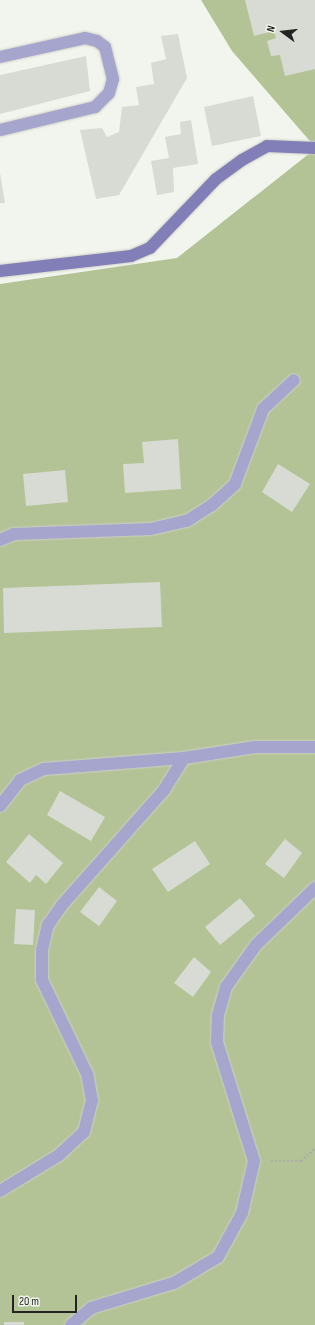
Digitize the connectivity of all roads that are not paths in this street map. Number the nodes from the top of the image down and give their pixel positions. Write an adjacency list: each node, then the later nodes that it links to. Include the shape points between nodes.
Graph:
1 (0, 57): 2 (street, via 85,38 97,40 105,47 113,78 109,93 95,107)
2 (0, 130)
3 (315, 148): 4 (street, via 267,146 242,160 216,179 150,248 131,256)
4 (0, 271)
5 (294, 380): 6 (street, via 263,409 235,484 212,505 187,521 151,529 14,534)
6 (0, 540)
7 (315, 748): 8 (street, via 255,747)
8 (184, 758): 9 (street, via 44,769 20,780); 11 (street, via 164,790 62,905 48,925 42,950 42,980 87,1074 92,1102 84,1132 59,1155)
9 (0, 806)
10 (315, 888): 12 (street, via 256,945 226,988 218,1015 217,1042 254,1161 242,1213 218,1257 174,1283 91,1308)
11 (0, 1191)
12 (71, 1325)

